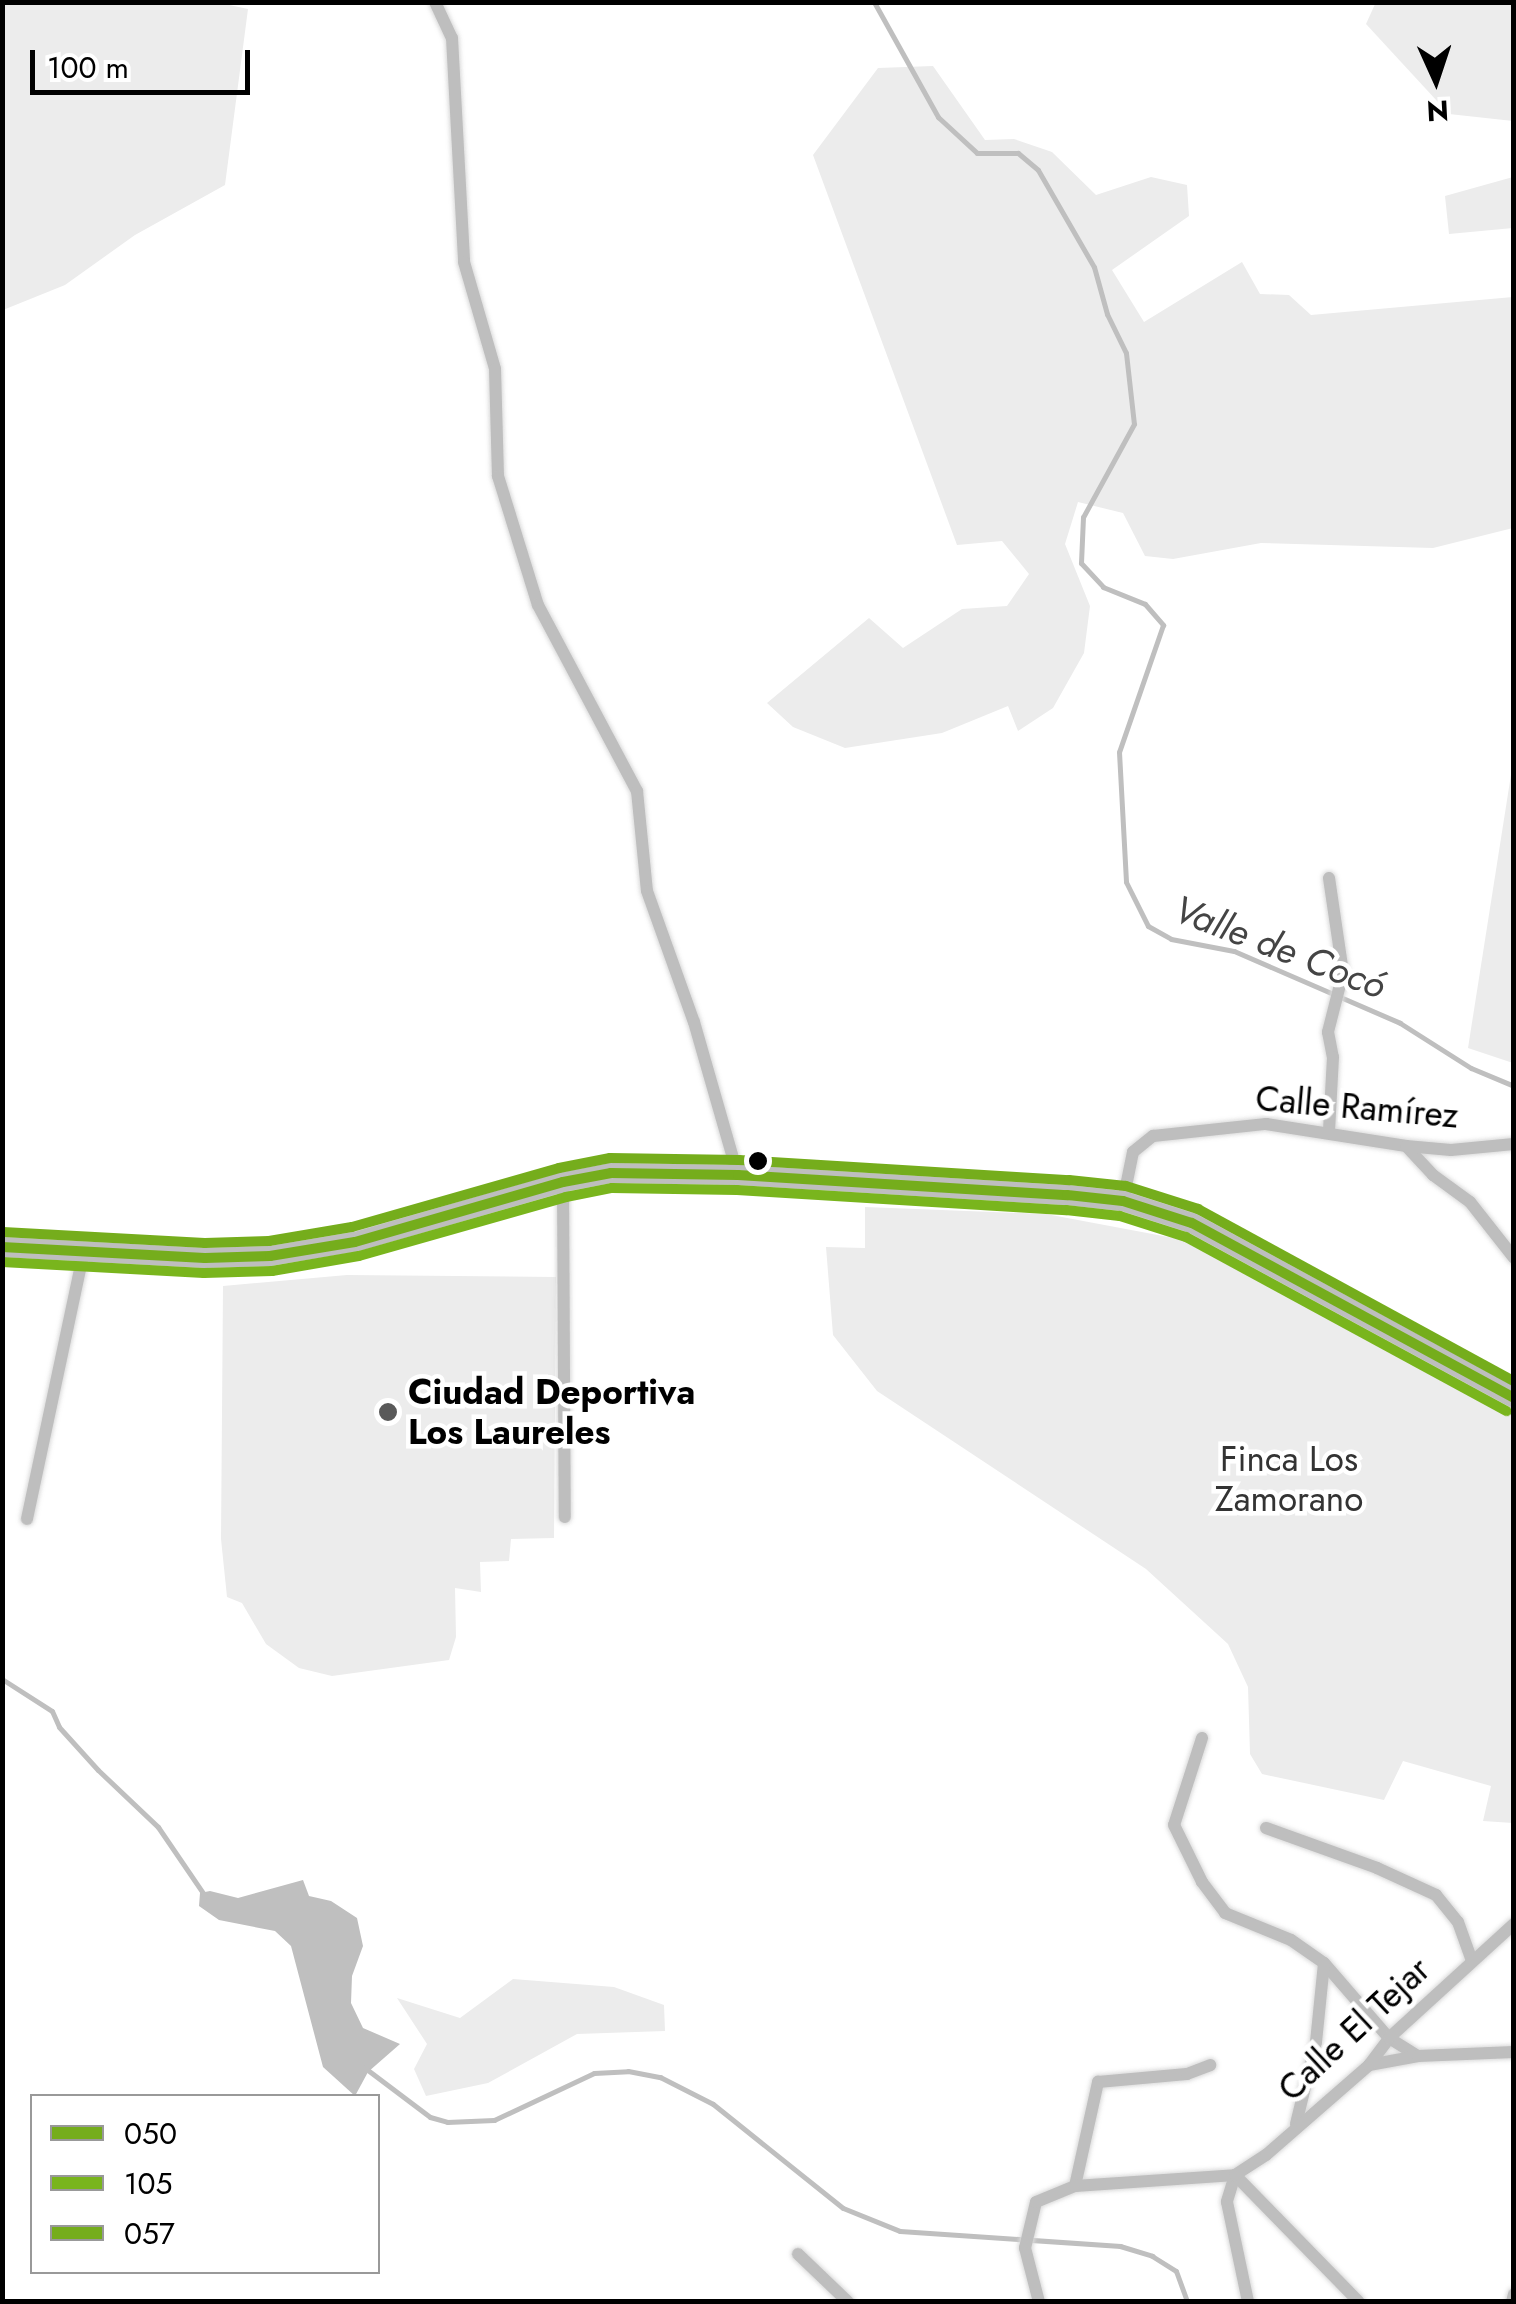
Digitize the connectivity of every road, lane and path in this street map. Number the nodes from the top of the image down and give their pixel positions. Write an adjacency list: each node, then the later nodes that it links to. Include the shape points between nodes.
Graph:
1 (435, 2): 6 (street, via 452,38 464,262 495,368 498,476 538,605 638,791 647,892)
2 (1328, 878): 3 (street, via 1343,973 1328,1032)
3 (1329, 1131): 5 (street, Calle Ramírez); 8 (street, Calle Ramírez, via 1266,1124 1153,1136 1133,1152)
4 (1514, 1144): 5 (street, Calle Ramírez)
5 (1406, 1146): 11 (street, via 1470,1202)
6 (738, 1175): 7 (main road, via 610,1173); 8 (main road)
7 (563, 1182): 10 (main road, via 355,1242 270,1256); 13 (street)
8 (1122, 1202): 12 (main road, via 1192,1223)
9 (2, 1247): 10 (main road)
10 (84, 1251): 14 (street)
11 (1514, 1258)
12 (1514, 1398)
13 (565, 1517)
14 (26, 1519)
15 (1202, 1738): 19 (street, via 1174,1824 1202,1882 1225,1913 1292,1940)
16 (1266, 1828): 18 (street, via 1436,1895 1458,1922)
17 (1514, 1924): 18 (street, Calle El Tejar)
18 (1472, 1961): 20 (street, Calle El Tejar)
19 (1324, 1962): 20 (street); 25 (street, via 1316,2042)
20 (1389, 2038): 22 (street); 23 (street, Calle El Tejar)
21 (1514, 2052): 22 (street)
22 (1418, 2056): 23 (street)
23 (1369, 2064): 25 (street, Calle El Tejar)
24 (1210, 2065): 27 (street, via 1188,2074 1098,2082)
25 (1296, 2124): 26 (street, Calle El Tejar)
26 (1234, 2176): 27 (street); 32 (street, via 1227,2202); 33 (street)
27 (1075, 2186): 31 (street, via 1036,2202 1025,2248)
28 (798, 2254): 30 (street)
29 (1514, 2294): 34 (street)
30 (848, 2302)
31 (1039, 2302)
32 (1248, 2302)
33 (1359, 2302)
34 (1512, 2302)

